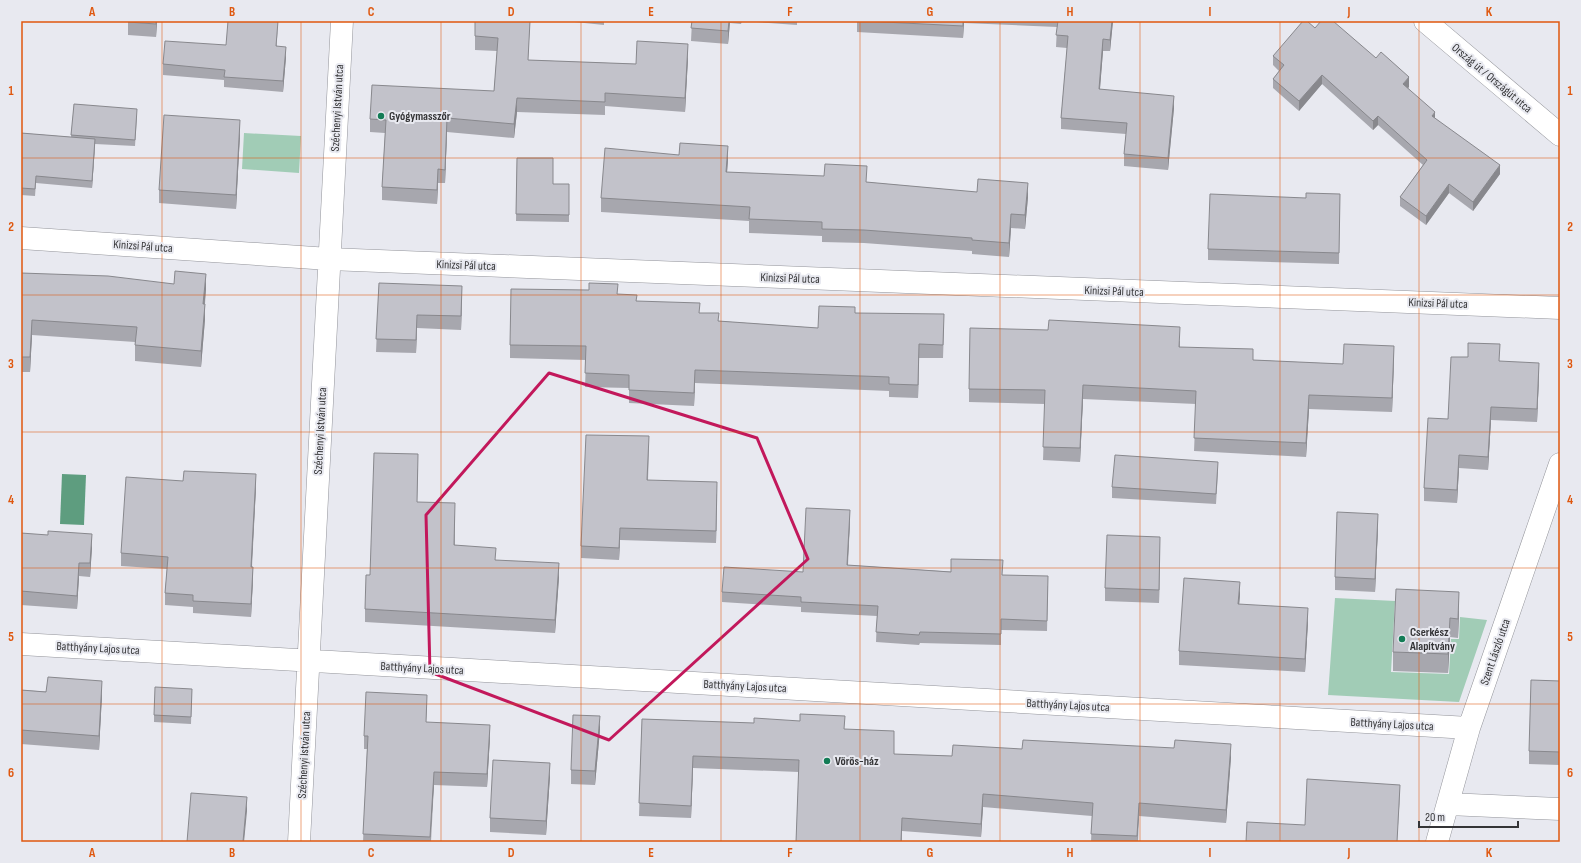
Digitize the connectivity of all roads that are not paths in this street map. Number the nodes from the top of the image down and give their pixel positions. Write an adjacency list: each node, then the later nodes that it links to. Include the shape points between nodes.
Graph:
1 (342, 21): 5 (street, Széchenyi István utca)
2 (1425, 21): 3 (street, Ország út / Országút utca)
3 (1560, 135)
4 (21, 238): 5 (street, Kinizsi Pál utca)
5 (329, 259): 6 (street, Kinizsi Pál utca); 9 (street, Széchenyi István utca)
6 (1560, 308)
7 (1560, 464): 10 (street, Szent László utca)
8 (21, 644): 9 (street, Batthyány Lajos utca)
9 (309, 661): 10 (street, Batthyány Lajos utca); 13 (street, Széchenyi István utca)
10 (1469, 728): 11 (street, Szent László utca)
11 (1448, 804): 12 (street); 14 (street, Szent László utca)
12 (1560, 809)
13 (299, 842)
14 (1437, 842)

